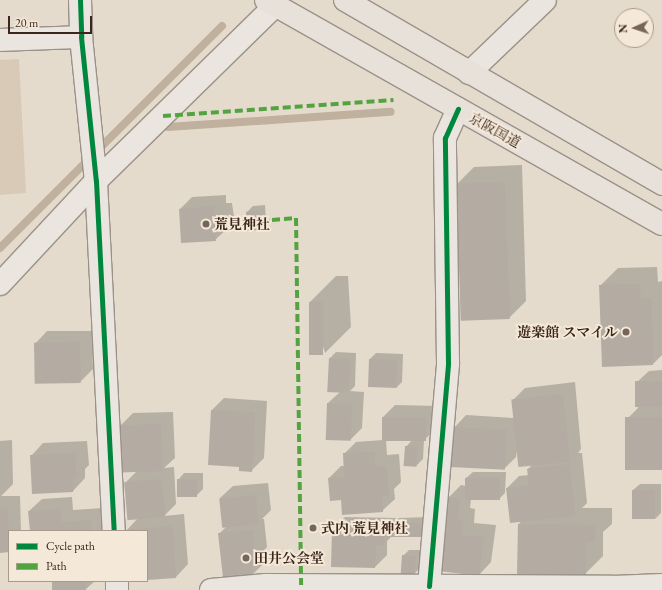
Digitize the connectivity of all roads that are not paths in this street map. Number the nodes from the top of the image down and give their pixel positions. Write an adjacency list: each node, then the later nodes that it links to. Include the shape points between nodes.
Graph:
1 (80, 0): 5 (street)
2 (345, 0): 7 (highway)
3 (545, 0): 7 (street)
4 (271, 3): 8 (highway, 京阪国道); 9 (street)
5 (81, 37): 6 (street); 9 (street)
6 (0, 40)
7 (469, 73): 10 (highway)
8 (458, 109): 11 (highway, 京阪国道); 15 (street, via 445,138 448,363)
9 (96, 181): 12 (street); 13 (street)
10 (662, 184)
11 (662, 224)
12 (0, 284)
13 (114, 530)
14 (662, 585): 17 (street)
15 (429, 586): 16 (street); 17 (street)
16 (266, 588): 18 (street)
17 (613, 588)
18 (211, 590)

